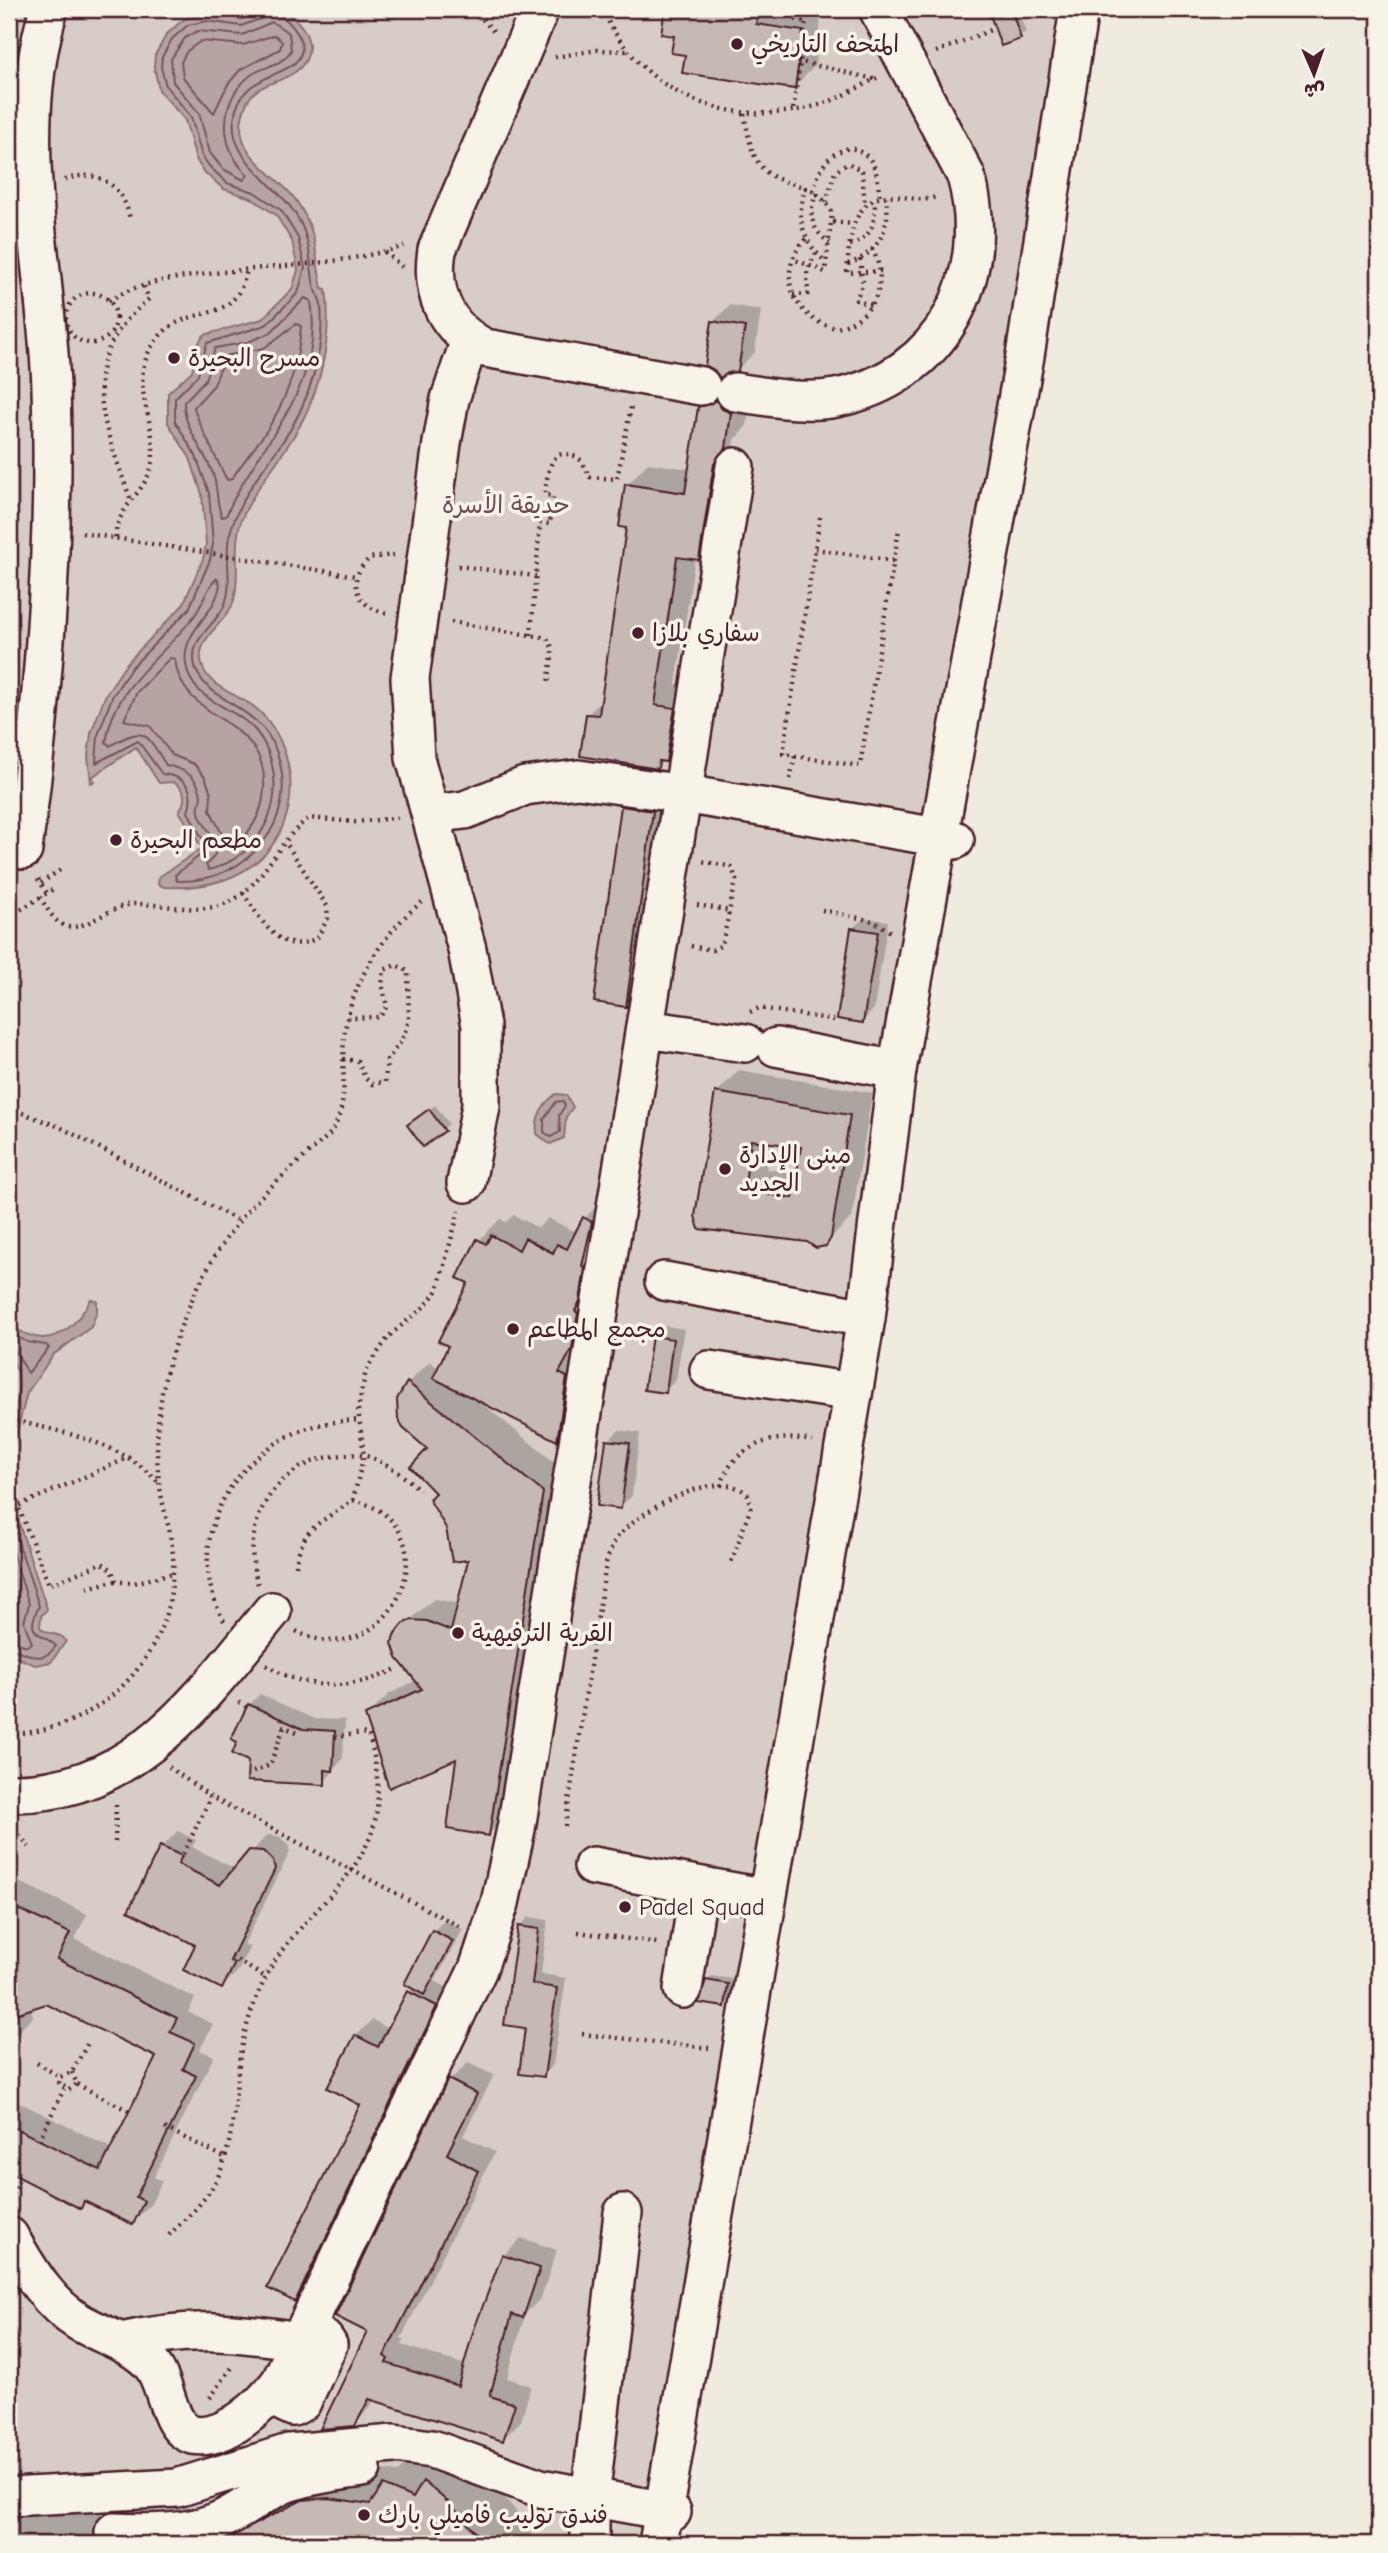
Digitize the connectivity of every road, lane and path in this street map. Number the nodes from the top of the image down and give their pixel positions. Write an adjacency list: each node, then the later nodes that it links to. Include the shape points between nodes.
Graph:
1 (49, 9): 20 (street, via 34,65 29,126)
2 (540, 9): 11 (street)
3 (602, 9): 8 (path)
4 (792, 9): 9 (path, via 790,19 806,21)
5 (878, 9): 10 (street)
6 (1079, 9): 62 (street)
7 (991, 30): 10 (path)
8 (628, 51): 11 (path, via 566,53); 13 (path, via 648,71 694,100)
9 (798, 61): 10 (path); 12 (path)
10 (891, 71): 12 (path, via 823,104); 14 (street)
11 (510, 79): 22 (street)
12 (793, 110): 13 (path)
13 (744, 114): 15 (path, via 753,152 765,171)
14 (966, 176): 17 (path, via 925,200); 45 (street, via 975,224 970,272 951,317 921,355 881,383 835,398 786,399)
15 (806, 187): 16 (path); 26 (path, via 800,219)
16 (815, 192): 18 (path, via 827,160 849,148 871,159 876,167); 19 (path); 27 (path, via 812,221)
17 (886, 197): 18 (path); 29 (path, via 885,229)
18 (877, 199): 21 (path); 28 (path, via 870,232)
19 (826, 203): 21 (path, via 835,172 848,163 862,171); 24 (path)
20 (35, 205): 23 (path, via 62,181 93,176 120,191); 50 (street, via 47,317)
21 (865, 207): 25 (path)
22 (450, 219): 36 (path, via 406,246 336,262); 44 (street, via 437,250 435,284 447,316)
23 (130, 220)
24 (833, 222): 25 (path); 27 (path)
25 (853, 224): 28 (path)
26 (806, 239): 30 (path); 31 (path)
27 (830, 243): 33 (path)
28 (850, 245): 34 (path)
29 (872, 249): 32 (path); 37 (path)
30 (816, 253): 33 (path); 35 (path)
31 (793, 259): 35 (path); 40 (path)
32 (860, 259): 34 (path); 38 (path)
33 (827, 262): 35 (path, via 825,272)
34 (848, 264): 38 (path, via 847,273)
35 (808, 266): 40 (path, via 808,294)
36 (247, 269): 39 (path); 47 (path, via 229,306 181,321 151,348 141,375 152,464 148,478)
37 (881, 271): 38 (path); 42 (path, via 880,289)
38 (864, 274): 42 (path, via 856,300)
39 (143, 284): 41 (path); 43 (path, via 149,299)
40 (792, 295): 42 (path, via 810,318 837,328 857,321)
41 (109, 301): 43 (path); 43 (path, via 92,293 82,295 65,318 73,336 90,343)
42 (872, 306)
43 (116, 330): 47 (path, via 99,387 103,421)
44 (470, 340): 45 (street, via 502,352); 61 (street, via 448,409 412,651 415,758)
45 (637, 375): 56 (path, via 617,479 590,477 582,461 567,454 558,456 548,468 545,495 553,496 550,524 540,523)
46 (735, 467): 60 (street)
47 (130, 498): 51 (path)
48 (820, 517): 52 (path)
49 (899, 528): 53 (path)
50 (53, 529): 51 (path); 65 (street)
51 (115, 538): 55 (path)
52 (815, 550): 53 (path); 53 (path, via 783,754 860,766)
53 (894, 561)
54 (458, 566): 56 (path)
55 (356, 576)
56 (536, 576): 58 (path)
57 (450, 622): 58 (path)
58 (531, 635): 59 (path, via 547,638 552,644)
59 (548, 684)
60 (684, 794): 61 (street, via 562,779 525,786 465,810); 62 (street); 64 (street)
61 (432, 814): 63 (path, via 355,822 316,816 301,824); 68 (street)
62 (945, 838): 76 (street)
63 (286, 843): 71 (path); 71 (path, via 327,906 328,918 317,938 294,945 282,942)
64 (673, 856): 75 (street); 75 (path, via 728,865 736,880 722,945 712,950)
65 (29, 861): 67 (path)
66 (61, 870): 67 (path)
67 (41, 883): 70 (path)
68 (448, 883): 77 (path, via 418,905 383,944); 82 (street, via 476,987 481,1026 481,1106)
69 (55, 888): 70 (path)
70 (47, 893): 72 (path)
71 (243, 893): 72 (path, via 201,910 120,906 74,927 57,921)
72 (40, 897): 74 (path)
73 (822, 910): 76 (path, via 873,921 889,932)
74 (9, 917)
75 (659, 939): 78 (street)
76 (919, 939): 80 (street)
77 (347, 1018): 79 (path); 79 (path, via 380,1017 387,1006 384,970 396,965 408,971 409,1021 387,1060 385,1082 372,1084 358,1061)
78 (645, 1029): 80 (street); 121 (street, via 516,1829)
79 (343, 1059): 83 (path, via 344,1095 331,1133)
80 (897, 1070): 85 (street)
81 (9, 1108): 83 (path, via 60,1128)
82 (466, 1184): 89 (path, via 437,1291 376,1352 360,1389)
83 (239, 1221): 93 (path, via 201,1281 176,1341 159,1415)
84 (664, 1281): 85 (street)
85 (866, 1318): 87 (street)
86 (709, 1370): 87 (street)
87 (853, 1392): 90 (street)
88 (9, 1419): 92 (path, via 91,1440)
89 (359, 1420): 91 (path); 103 (path, via 317,1425 276,1443 242,1471 218,1508 208,1549 211,1592 229,1630)
90 (841, 1454): 94 (path, via 803,1439 773,1439 732,1461); 119 (street)
91 (364, 1455): 95 (path, via 395,1470); 96 (path); 102 (path, via 331,1457 299,1467 272,1490 262,1506 255,1522 252,1558 259,1587)
92 (130, 1457): 93 (path); 100 (path, via 18,1506 49,1585 102,1563)
93 (159, 1483): 99 (path, via 171,1535)
94 (721, 1486): 97 (path, via 744,1491 750,1501); 113 (path, via 696,1489 664,1503 621,1532 613,1544 607,1558)
95 (420, 1490)
96 (354, 1500): 98 (path, via 308,1531); 102 (path, via 390,1518 402,1540 407,1576 397,1604 376,1626 334,1640 303,1635)
97 (730, 1565)
98 (296, 1566)
99 (173, 1573): 100 (path, via 134,1583); 106 (path, via 159,1634 120,1689 105,1703 67,1723)
100 (116, 1581): 101 (path)
101 (87, 1588)
102 (272, 1611): 103 (street)
103 (243, 1647): 104 (path, via 274,1670 311,1684 350,1685); 108 (street, via 177,1722)
104 (396, 1669)
105 (297, 1732): 109 (path, via 283,1726 270,1765)
106 (9, 1734)
107 (335, 1737): 117 (path, via 369,1735 378,1784 373,1828)
108 (149, 1745): 110 (street, via 116,1769 92,1779); 111 (path, via 169,1767)
109 (253, 1772)
110 (9, 1793)
111 (211, 1797): 115 (path); 117 (path)
112 (9, 1821): 114 (path)
113 (565, 1826)
114 (29, 1847)
115 (183, 1854)
116 (593, 1866): 118 (street)
117 (350, 1871): 121 (path); 124 (path, via 296,1930)
118 (699, 1886): 119 (street); 122 (street)
119 (767, 1898): 128 (street)
120 (578, 1932): 122 (path)
121 (488, 1940): 144 (street, via 465,1998)
122 (690, 1947): 125 (street)
123 (231, 1957): 124 (path)
124 (265, 1977): 137 (path, via 242,2046)
125 (683, 1989)
126 (582, 2034): 128 (path)
127 (89, 2041): 130 (path)
128 (741, 2052): 150 (street)
129 (37, 2063): 131 (path)
130 (72, 2072): 131 (path); 132 (path)
131 (60, 2077): 133 (path)
132 (77, 2084): 133 (path); 134 (path)
133 (64, 2089): 136 (path)
134 (129, 2111)
135 (165, 2128): 137 (path)
136 (39, 2140)
137 (226, 2158): 141 (path, via 216,2182)
138 (20, 2178): 139 (path)
139 (9, 2201)
140 (623, 2213): 149 (street)
141 (169, 2235)
142 (9, 2236): 145 (street, via 46,2295 78,2321)
143 (249, 2334): 144 (street); 145 (street, via 186,2330); 146 (path, via 241,2355 209,2399 192,2407)
144 (303, 2335): 146 (street, via 270,2396 244,2419 199,2435 175,2423)
145 (121, 2342): 146 (street, via 150,2364 161,2379)
146 (169, 2404)
147 (415, 2445): 148 (street, via 289,2453 196,2484 158,2491); 149 (street, via 509,2479); 151 (street, via 394,2462 288,2483 196,2528)
148 (9, 2497)
149 (590, 2499): 150 (street); 152 (street)
150 (664, 2523)
151 (114, 2532)
152 (590, 2544)

